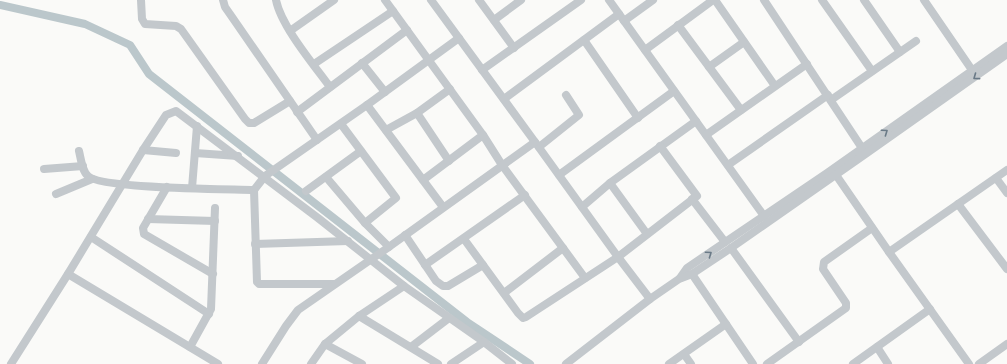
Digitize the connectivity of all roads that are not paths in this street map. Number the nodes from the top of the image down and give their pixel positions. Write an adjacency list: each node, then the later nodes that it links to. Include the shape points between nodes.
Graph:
1 (141, 0): 48 (street, via 143,22 176,26 181,29 250,123)
2 (223, 0): 48 (street, via 225,7)
3 (276, 0): 22 (street, via 279,12)
4 (334, 0): 22 (street)
5 (385, 0): 17 (street)
6 (431, 0): 23 (street)
7 (480, 0): 19 (street)
8 (521, 0): 19 (street)
9 (581, 0): 28 (street)
10 (609, 0): 18 (street)
11 (653, 0): 18 (street)
12 (714, 0): 20 (street); 26 (street)
13 (764, 0): 35 (street)
14 (822, 0): 39 (street)
15 (864, 0): 30 (street)
16 (924, 0): 38 (street)
17 (393, 11): 21 (street); 34 (street)
18 (622, 18): 24 (street); 29 (street)
19 (494, 20): 28 (street)
20 (678, 25): 29 (street); 36 (street)
21 (407, 30): 32 (street); 33 (street)
22 (290, 31): 34 (street)
23 (459, 38): 32 (street); 37 (street)
24 (584, 40): 47 (street); 53 (street)
25 (916, 41): 30 (street)
26 (744, 42): 36 (street); 40 (street)
27 (1007, 46): 38 (street)
28 (514, 48): 37 (street)
29 (645, 50): 43 (street)
30 (900, 52): 39 (street)
31 (1007, 54): 78 (street, one-way to 78)
32 (429, 60): 42 (street); 44 (street)
33 (362, 63): 41 (street); 44 (street)
34 (314, 64): 41 (street)
35 (807, 64): 40 (street); 46 (street)
36 (709, 66): 50 (street)
37 (482, 70): 47 (street)
38 (972, 70): 63 (street, one-way to 38)
39 (872, 71): 46 (street)
40 (775, 86): 50 (street)
41 (330, 87): 51 (street)
42 (450, 89): 52 (street); 58 (street)
43 (674, 91): 53 (street); 54 (street)
44 (385, 92): 49 (street)
45 (566, 95): 61 (street, via 579,115)
46 (829, 97): 63 (street); 72 (street)
47 (504, 99): 61 (street)
48 (290, 101): 51 (street)
49 (367, 106): 55 (street); 57 (street)
50 (741, 110): 59 (street)
51 (297, 112): 60 (street)
52 (417, 113): 57 (street); 70 (street)
53 (638, 118): 77 (street)
54 (696, 121): 59 (street); 62 (street)
55 (341, 124): 60 (street); 66 (street)
56 (197, 126): 64 (street, via 176,110 166,115); 68 (street); 69 (street)
57 (386, 130): 82 (street)
58 (483, 135): 70 (street); 71 (street)
59 (706, 135): 72 (street)
60 (317, 140): 76 (street)
61 (537, 144): 71 (street); 77 (street)
62 (660, 146): 83 (street); 92 (street, via 697,196)
63 (862, 148): 97 (street)
64 (142, 150): 67 (street); 84 (street)
65 (79, 151): 73 (street)
66 (361, 151): 79 (street); 100 (street, via 396,198)
67 (176, 153)
68 (195, 153): 69 (street); 86 (street)
69 (238, 156): 76 (street)
70 (449, 161): 82 (street)
71 (502, 165): 91 (street); 94 (street)
72 (728, 165): 97 (street)
73 (83, 166): 74 (street); 81 (street, via 87,176)
74 (44, 169)
75 (1007, 170): 80 (street)
76 (268, 174): 87 (street); 106 (street)
77 (559, 175): 95 (street)
78 (836, 175): 101 (street); 108 (street)
79 (326, 177): 88 (street); 100 (street)
80 (996, 178): 89 (street); 93 (street)
81 (92, 179): 84 (street); 90 (street)
82 (423, 180): 94 (street)
83 (610, 183): 95 (street); 102 (street)
84 (123, 185): 85 (street); 104 (street)
85 (167, 187): 86 (street); 98 (street)
86 (192, 188): 87 (street)
87 (254, 190): 107 (street)
88 (306, 191)
89 (1007, 193)
90 (56, 194)
91 (525, 195): 105 (street); 110 (street)
92 (692, 199): 102 (street); 108 (street)
93 (958, 204): 111 (street); 116 (street)
94 (443, 207): 103 (street)
95 (582, 207): 112 (street)
96 (215, 208): 99 (street)
97 (764, 216): 108 (street)
98 (148, 219): 99 (street); 118 (street, via 143,228 144,234)
99 (215, 221): 118 (street)
100 (365, 223): 109 (street)
101 (872, 228): 111 (street); 132 (street, via 824,262 823,269 846,303 846,308)
102 (647, 234): 112 (street)
103 (405, 235): 109 (street); 114 (street)
104 (91, 237): 117 (street); 127 (street)
105 (464, 239): 114 (street); 115 (street)
106 (348, 241): 107 (street); 113 (street)
107 (255, 244): 122 (street, via 259,284)
108 (728, 245): 119 (street); 121 (street, one-way to 108, via 687,268); 132 (street)
109 (388, 248): 113 (street)
110 (563, 248): 120 (street); 124 (street)
111 (889, 252): 126 (street)
112 (618, 257): 120 (street); 125 (street)
113 (371, 259): 122 (street); 123 (street)
114 (425, 265): 115 (street, via 436,281 443,286 448,286)
115 (483, 265): 124 (street)
116 (1007, 269)
117 (68, 274): 135 (street); 140 (street)
118 (213, 274): 127 (street, via 212,305)
119 (692, 274): 121 (street); 130 (street)
120 (585, 278): 124 (street, via 523,318)
121 (680, 279): 125 (street)
122 (334, 284): 139 (street, via 298,310)
123 (404, 286): 128 (street); 129 (street)
124 (504, 293)
125 (650, 299): 148 (street)
126 (930, 309): 137 (street); 155 (street)
127 (209, 314): 135 (street)
128 (359, 316): 133 (street); 136 (street)
129 (449, 318): 131 (street); 136 (street)
130 (726, 324): 138 (street); 151 (street)
131 (484, 342): 146 (street); 147 (street)
132 (799, 342): 152 (street)
133 (325, 344): 143 (street); 144 (street)
134 (1007, 344): 156 (street)
135 (190, 347): 141 (street)
136 (411, 347): 145 (street)
137 (876, 347): 153 (street); 154 (street)
138 (684, 354): 149 (street); 150 (street)
139 (263, 362): 142 (street)
140 (11, 364)
141 (218, 364)
142 (272, 364)
143 (311, 364)
144 (362, 364)
145 (438, 364)
146 (451, 364)
147 (512, 364)
148 (566, 364)
149 (669, 364)
150 (691, 364)
151 (753, 364)
152 (767, 364)
153 (853, 364)
154 (888, 364)
155 (969, 364)
156 (979, 364)

